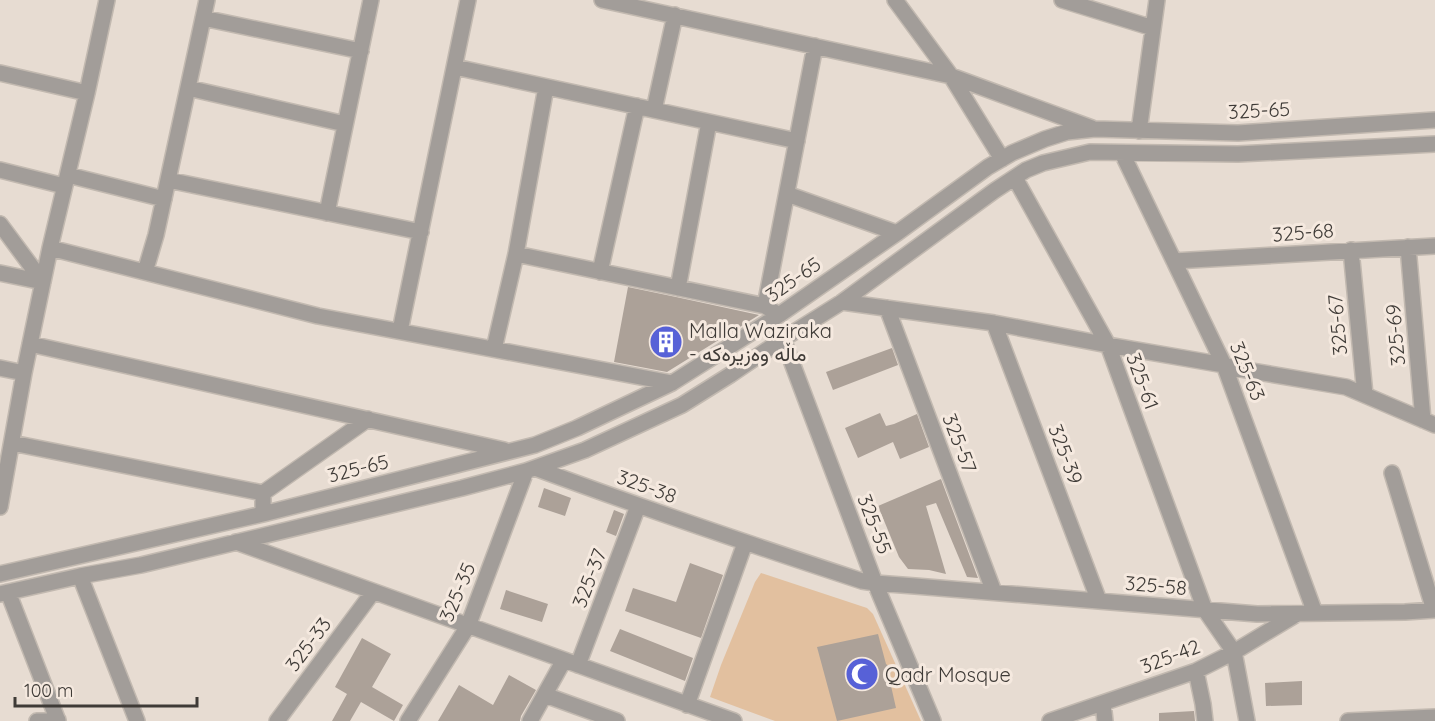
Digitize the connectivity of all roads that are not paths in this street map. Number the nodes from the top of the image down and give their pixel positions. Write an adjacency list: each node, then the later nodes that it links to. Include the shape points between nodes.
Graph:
1 (107, 0): 19 (street)
2 (207, 0): 10 (street)
3 (371, 0): 13 (street)
4 (468, 0): 14 (street)
5 (602, 0): 9 (street)
6 (895, 0): 16 (street)
7 (1062, 0): 11 (street)
8 (1157, 0): 11 (street)
9 (675, 15): 12 (street); 21 (street)
10 (203, 18): 13 (street); 18 (street)
11 (1153, 28): 26 (street)
12 (815, 46): 16 (street); 28 (street)
13 (360, 51): 24 (street)
14 (455, 67): 17 (street); 41 (street)
15 (0, 73): 19 (street)
16 (951, 76): 25 (street); 32 (street)
17 (546, 87): 20 (street); 47 (street)
18 (188, 88): 24 (street); 36 (street)
19 (87, 93): 35 (street)
20 (637, 106): 21 (street); 50 (street)
21 (654, 110): 23 (street)
22 (1435, 120): 27 (street, 325-65)
23 (709, 122): 28 (street); 53 (street)
24 (345, 124): 39 (street)
25 (1095, 129): 26 (street, 325-65); 32 (street, 325-65, via 1045,139)
26 (1139, 131): 27 (street, 325-65)
27 (1238, 133): 31 (street)
28 (797, 141): 37 (street)
29 (1435, 144): 31 (street)
30 (1122, 153): 31 (street); 34 (street, via 1090,152 1061,158 1026,170); 48 (street, 325-63)
31 (1238, 154)
32 (1002, 159): 42 (street, 325-65)
33 (0, 170): 35 (street)
34 (1016, 178): 54 (street); 62 (street, 325-61)
35 (66, 180): 38 (street); 45 (street)
36 (168, 180): 38 (street); 39 (street)
37 (787, 194): 42 (street); 55 (street)
38 (164, 200): 49 (street)
39 (327, 213): 41 (street)
40 (0, 224): 52 (street)
41 (422, 232): 59 (street)
42 (897, 233): 57 (street, 325-65)
43 (1435, 246): 44 (street, 325-68)
44 (1408, 247): 46 (street, 325-68); 72 (street, 325-69)
45 (50, 248): 49 (street); 52 (street)
46 (1351, 250): 48 (street, 325-68); 70 (street, 325-67)
47 (516, 254): 50 (street); 63 (street)
48 (1174, 261): 65 (street, 325-63)
49 (145, 272): 59 (street, via 318,316)
50 (600, 272): 53 (street)
51 (0, 273): 52 (street)
52 (43, 282): 61 (street)
53 (678, 288): 55 (street)
54 (842, 302): 56 (street); 60 (street)
55 (765, 306): 57 (street)
56 (887, 308): 58 (street); 88 (street, 325-57)
57 (779, 315): 64 (street, 325-65)
58 (994, 323): 62 (street); 90 (street, 325-39)
59 (400, 331): 63 (street)
60 (783, 339): 68 (street); 86 (street, 325-55)
61 (30, 344): 67 (street); 71 (street)
62 (1108, 345): 65 (street); 91 (street, 325-61)
63 (494, 349): 69 (street)
64 (717, 355): 68 (street); 69 (street, 325-65)
65 (1224, 365): 70 (street, via 1346,387); 94 (street, 325-63)
66 (0, 368): 67 (street)
67 (24, 373): 73 (street)
68 (730, 375): 75 (street, via 643,424)
69 (672, 383): 74 (street, 325-65, via 558,436)
70 (1365, 395): 72 (street)
71 (368, 419): 74 (street); 78 (street)
72 (1429, 422)
73 (12, 443): 76 (street); 78 (street)
74 (509, 451): 81 (street, 325-65)
75 (530, 470): 79 (street, 325-38); 82 (street); 95 (street, 325-35)
76 (3, 472): 80 (street)
77 (1392, 473): 92 (street)
78 (264, 493): 81 (street)
79 (638, 506): 83 (street, 325-38); 97 (street, 325-37)
80 (0, 507)
81 (263, 514): 84 (street, 325-65)
82 (236, 542): 85 (street); 87 (street)
83 (745, 543): 86 (street, 325-38); 101 (street)
84 (0, 574)
85 (80, 576): 89 (street); 106 (street)
86 (875, 584): 88 (street, 325-58); 112 (street, 325-55)
87 (372, 592): 95 (street); 107 (street, 325-33)
88 (994, 592): 90 (street, 325-58)
89 (4, 593): 103 (street)
90 (1099, 601): 91 (street, 325-58)
91 (1205, 610): 93 (street, 325-58); 96 (street, 325-61)
92 (1435, 610): 94 (street, 325-58)
93 (1298, 613): 94 (street, 325-58); 96 (street, 325-42)
94 (1315, 613)
95 (468, 626): 97 (street); 108 (street, 325-35)
96 (1234, 652): 98 (street, 325-42); 116 (street)
97 (571, 663): 99 (street, 325-37); 101 (street)
98 (1196, 671): 100 (street, 325-42); 115 (street)
99 (545, 695): 109 (street, 325-37); 110 (street)
100 (1102, 703): 113 (street, 325-42); 114 (street)
101 (687, 705): 111 (street)
102 (1435, 717): 104 (street)
103 (58, 720): 105 (street)
104 (1393, 720): 117 (street)
105 (38, 721)
106 (137, 721)
107 (277, 721)
108 (408, 721)
109 (530, 721)
110 (617, 721)
111 (734, 721)
112 (933, 721)
113 (1050, 721)
114 (1105, 721)
115 (1205, 721)
116 (1247, 721)
117 (1348, 721)

